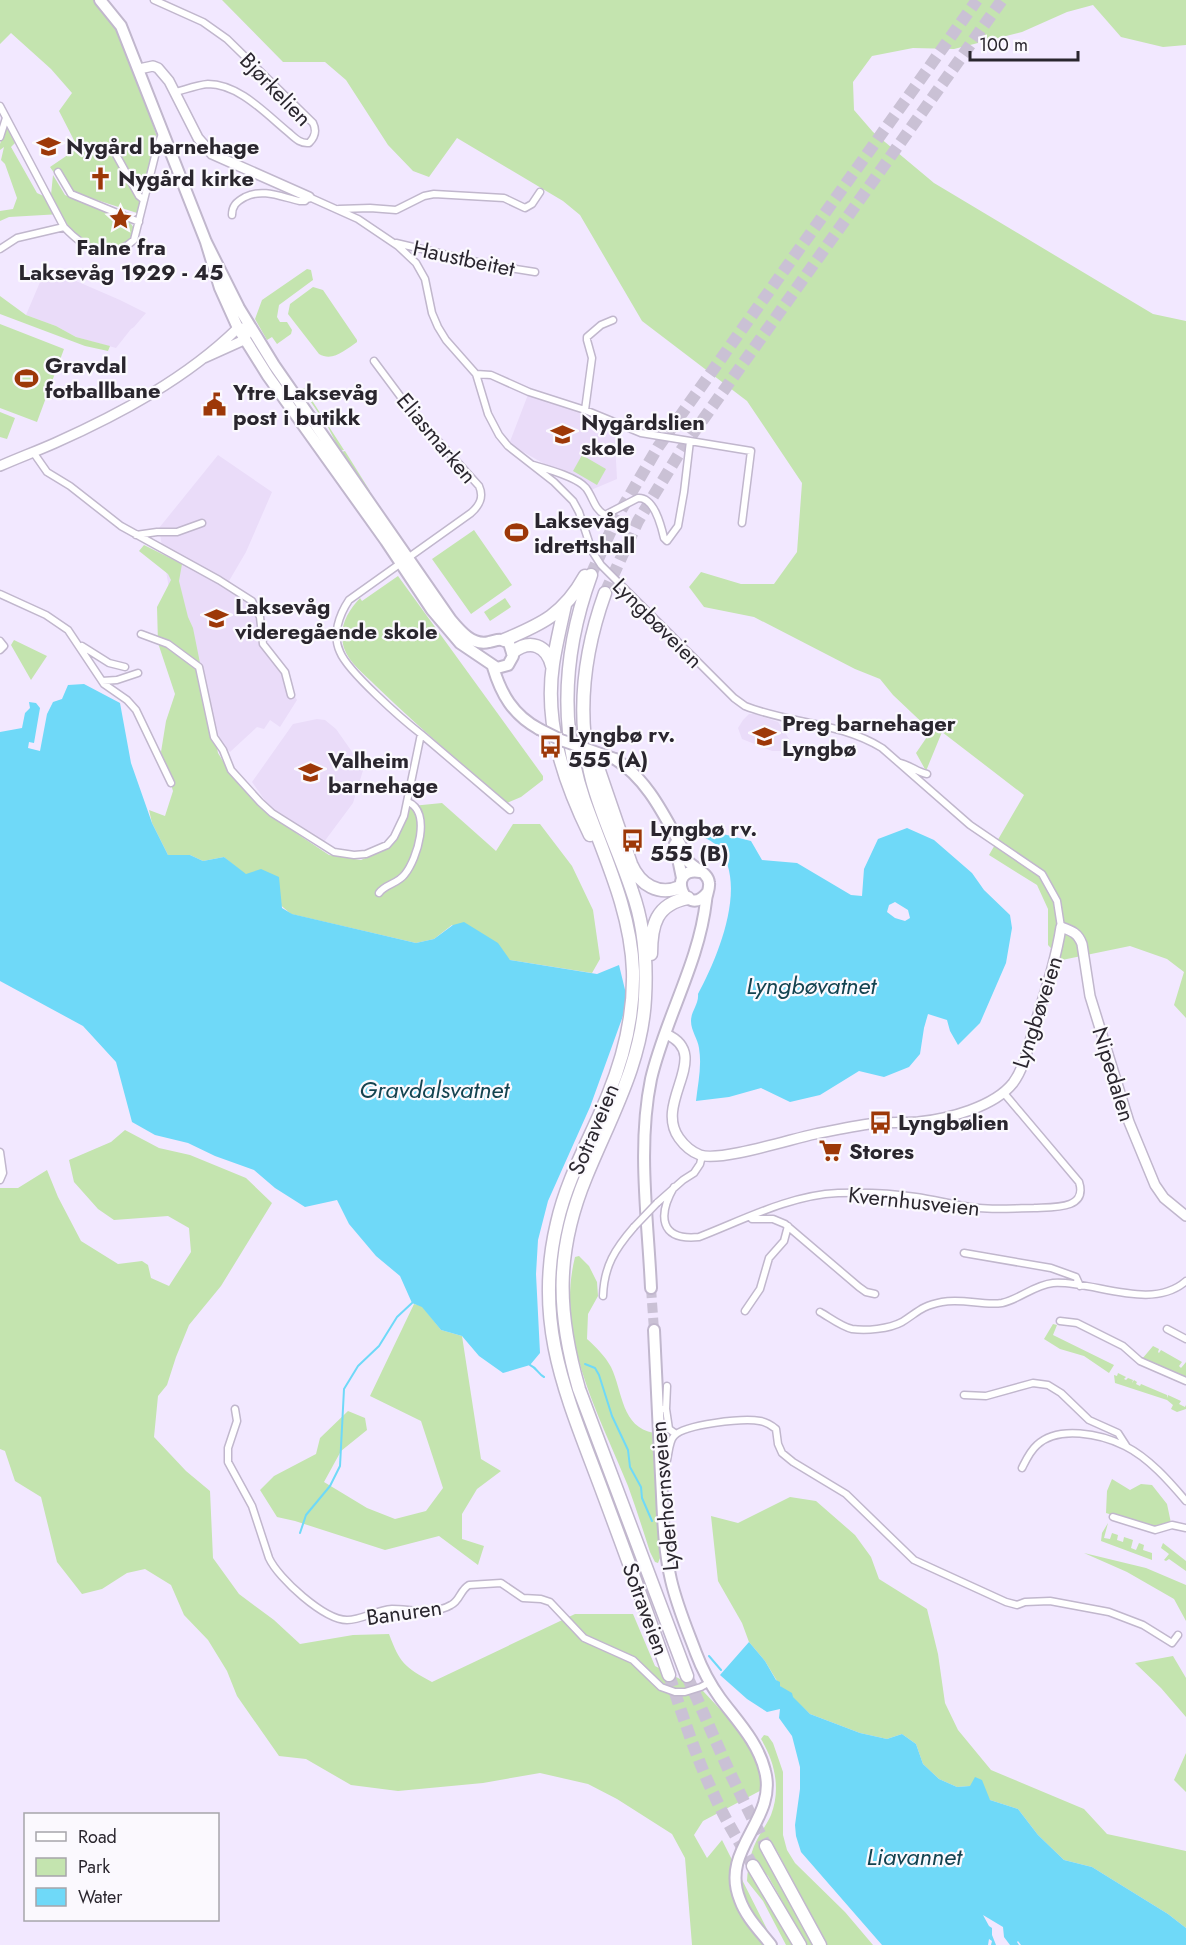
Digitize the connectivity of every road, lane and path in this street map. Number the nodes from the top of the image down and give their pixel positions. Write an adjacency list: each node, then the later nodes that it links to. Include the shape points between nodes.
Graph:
1 (100, 0): 3 (main road, via 121,26)
2 (154, 0): 4 (street, Bjørkelien, via 203,22 228,39 313,123 315,134 309,143 300,142 226,87 206,84)
3 (139, 69): 4 (street, Lyngbøveien, via 158,68); 7 (main road)
4 (176, 92): 12 (street, Lyngbøveien, via 198,138 212,154)
5 (0, 106): 6 (street)
6 (6, 118): 8 (street); 17 (street)
7 (163, 132): 13 (street); 18 (main road)
8 (0, 137)
9 (114, 151): 13 (street)
10 (58, 172): 16 (street, via 71,194)
11 (540, 192): 14 (street, Lyngbøveien, via 525,208 497,197 434,194 396,210)
12 (309, 197): 14 (street, Lyngbøveien); 15 (street, Lyngbøveien, via 300,201 253,193 236,203)
13 (144, 200): 16 (street)
14 (339, 209): 19 (street, Lyngbøveien)
15 (232, 215)
16 (139, 222): 17 (street, via 134,240 110,252 88,248)
17 (64, 227): 20 (street, via 17,238)
18 (206, 242): 23 (main road); 24 (main road)
19 (393, 242): 21 (street, Haustbeitet); 28 (street, Lyngbøveien, via 422,270 438,327)
20 (0, 249)
21 (535, 272)
22 (613, 320): 29 (street, via 601,325 587,340 592,358)
23 (250, 327): 24 (street); 25 (street); 37 (main road)
24 (238, 328): 25 (main road); 26 (street)
25 (244, 340): 26 (street); 37 (main road)
26 (204, 358): 31 (street, via 137,401)
27 (375, 361): 37 (street, Eliasmarken, via 412,412 481,491 480,502 471,513)
28 (476, 374): 29 (street, via 491,375); 32 (street, Lyngbøveien, via 493,425 508,446)
29 (585, 410): 30 (street, via 641,433)
30 (690, 441): 32 (street, via 678,526 669,540 665,540 648,500 638,498 604,516 585,488); 35 (street, via 751,451)
31 (33, 452): 33 (street); 36 (street, via 47,472)
32 (530, 464): 58 (street, Lyngbøveien, via 573,501 601,566 741,704 770,716 856,734)
33 (0, 466)
34 (202, 522): 36 (street, via 177,532)
35 (742, 523)
36 (135, 535): 54 (street, via 252,601 260,617 263,644 285,672)
37 (404, 561): 44 (main road, via 460,631 474,641); 48 (main road, via 445,626 460,643); 57 (street, via 349,600 337,637 340,653 353,671)
38 (605, 593): 56 (highway, Sotraveien, via 587,655)
39 (0, 594): 45 (street, via 59,623)
40 (565, 605): 42 (highway, via 536,627); 51 (highway); 66 (highway, Sotraveien, via 588,575 567,673 567,722 578,779)
41 (141, 634): 61 (street, via 168,644 199,668 214,737 231,770 272,813 324,848 354,855 387,845 400,829)
42 (504, 640): 44 (main road); 47 (main road)
43 (0, 641): 46 (street, via 4,646)
44 (490, 642): 48 (main road, via 485,650)
45 (79, 644): 50 (street, via 109,663); 53 (street)
46 (0, 650)
47 (513, 652): 49 (main road); 51 (highway, via 528,644 536,645 548,655)
48 (489, 663): 49 (main road, via 501,668); 55 (main road)
49 (508, 665): 55 (main road)
50 (125, 667)
51 (552, 667): 66 (highway, via 559,757 580,815)
52 (138, 673): 53 (street)
53 (102, 681): 60 (street, via 136,710)
54 (291, 695)
55 (504, 695): 63 (main road, bridge, via 519,716 539,729 615,759 632,771)
56 (582, 705): 65 (highway, via 602,782 634,870 659,891 669,891); 72 (highway, Sotraveien, via 593,782 638,909 646,972)
57 (421, 734): 61 (street); 62 (street)
58 (900, 763): 59 (street, Lyngbøveien); 70 (street, Lyngbøveien, via 970,825 1042,874 1057,901)
59 (927, 774)
60 (171, 783)
61 (408, 801): 68 (street, via 416,807 421,830 405,874)
62 (510, 810)
63 (668, 824): 64 (main road, via 688,861); 65 (main road)
64 (700, 872): 65 (main road, via 690,872); 67 (main road, via 709,883)
65 (681, 882): 69 (main road, via 681,891)
66 (619, 892): 107 (highway, Sotraveien, via 631,948 629,1022 609,1092 574,1170 557,1220 548,1302 554,1349 567,1394)
67 (707, 892): 69 (main road, via 700,899); 71 (main road)
68 (379, 893)
69 (690, 899): 71 (main road, via 697,911); 72 (highway, via 668,904 653,927 651,999)
70 (1061, 927): 74 (street, Lyngbøveien, via 1028,1049 1017,1076); 79 (street, Nipedalen, via 1079,936 1082,944 1090,996 1129,1122 1150,1175 1164,1198)
71 (700, 931): 73 (main road)
72 (643, 1023): 108 (highway, Sotraveien, via 632,1070 586,1177 570,1226 562,1302 567,1345 579,1389)
73 (666, 1034): 76 (street, via 685,1049 685,1065 672,1104 672,1124 683,1143); 85 (main road, via 652,1078 645,1126)
74 (1003, 1092): 76 (street, Lyngbøveien, via 950,1116 860,1125 721,1156); 80 (street, Kvernhusveien, via 1079,1182 1080,1193 1075,1202 1055,1207 994,1209 910,1196 837,1193 789,1203)
75 (0, 1152): 77 (street)
76 (702, 1155): 78 (street, via 694,1173)
77 (0, 1180)
78 (674, 1187): 80 (street, Kvernhusveien, via 663,1219 671,1233 680,1237 699,1237); 87 (street, bridge, via 634,1227 616,1252 605,1272)
79 (1186, 1216)
80 (748, 1218): 81 (street, via 773,1219)
81 (788, 1226): 86 (street, via 859,1287); 88 (street, via 784,1241 769,1258 760,1289)
82 (964, 1253): 84 (street, via 1051,1268 1076,1277)
83 (1186, 1281): 84 (street, via 1148,1295)
84 (1080, 1286): 89 (street, via 1047,1284 1001,1303 938,1303 901,1322 877,1328 852,1329)
85 (651, 1288)
86 (876, 1294)
87 (603, 1296)
88 (745, 1311)
89 (820, 1312)
90 (1060, 1321): 94 (street, via 1077,1323 1123,1346 1140,1361)
91 (1167, 1329): 93 (street)
92 (654, 1330): 98 (main road, Lyderhornsveien)
93 (1186, 1339)
94 (1186, 1381)
95 (667, 1386): 98 (street)
96 (964, 1395): 100 (street, via 986,1396 1033,1383 1048,1385 1089,1420 1118,1433)
97 (235, 1409): 109 (street, Banuren, via 237,1421 228,1448 228,1462 252,1506 269,1558 290,1584 330,1614 349,1620 389,1609 447,1607 469,1585 501,1583 523,1598 550,1602 584,1638 633,1660 661,1687 685,1692)
98 (662, 1409): 99 (street, via 669,1429); 101 (main road, Lyderhornsveien)
99 (676, 1434): 101 (street, via 665,1467); 106 (street, via 733,1421 771,1425 777,1432 782,1453 846,1494 914,1560 1014,1605 1062,1603 1109,1612 1143,1624 1172,1643)
100 (1127, 1447): 102 (street, via 1102,1438 1055,1435 1035,1446); 103 (street, via 1164,1475)
101 (661, 1467): 109 (main road, Lyderhornsveien, via 671,1582)
102 (1022, 1468)
103 (1186, 1501)
104 (1113, 1517): 105 (street, via 1155,1530 1172,1525)
105 (1186, 1528)
106 (1178, 1635)
107 (669, 1675)
108 (687, 1676)
109 (710, 1682): 112 (main road, Lyderhornsveien, via 748,1736 765,1772 764,1804 740,1851 735,1876 746,1913)
110 (766, 1846): 114 (highway)
111 (753, 1866): 113 (highway)
112 (771, 1945)
113 (800, 1945)
114 (820, 1945)

